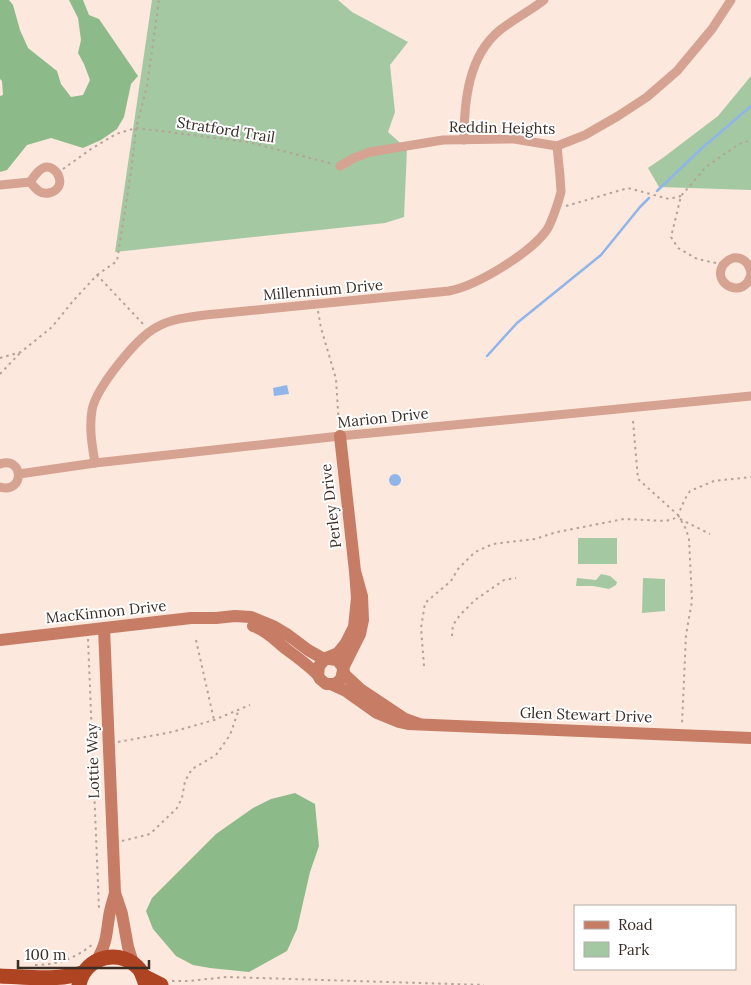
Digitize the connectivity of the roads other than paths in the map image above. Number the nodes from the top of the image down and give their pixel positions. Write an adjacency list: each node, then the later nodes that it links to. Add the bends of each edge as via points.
1 (544, 0): 3 (street, via 488,42 474,67 467,93)
2 (731, 0): 4 (street, Reddin Heights, via 712,30 678,71 618,116)
3 (464, 140): 4 (street, Reddin Heights, via 514,139); 5 (street, Reddin Heights, via 443,140 370,152)
4 (557, 146): 11 (street, Millennium Drive, via 561,191 546,231 531,247 484,279 459,290 205,315 157,327 114,370 97,396 92,410 90,437)
5 (340, 166)
6 (30, 182): 6 (street, via 42,168 47,167 57,173 60,182 58,188 45,194 36,191); 7 (street)
7 (0, 185)
8 (751, 274): 8 (street, via 748,283 734,288 725,283 721,274 724,264 732,258 741,259 749,265)
9 (751, 396): 10 (street, Marion Drive)
10 (340, 436): 11 (street, Marion Drive); 15 (street, Perley Drive)
11 (95, 463): 13 (street, Marion Drive)
12 (0, 464): 13 (street, via 14,465)
13 (19, 474): 14 (street, Marion Drive, via 12,486)
14 (0, 486)
15 (356, 571): 19 (street, Perley Drive, via 354,627 338,653); 20 (street, Perley Drive, via 362,596 362,620 360,634)
16 (216, 618): 17 (street, MacKinnon Drive); 19 (street, MacKinnon Drive, via 251,617 273,626); 21 (street, MacKinnon Drive, via 256,627)
17 (104, 628): 18 (street, MacKinnon Drive); 25 (street, Lottie Way)
18 (0, 640)
19 (326, 658): 20 (street, via 337,660); 21 (street, via 319,666)
20 (343, 670): 22 (street, via 341,679); 23 (street, Glen Stewart Drive, via 360,689 406,719)
21 (318, 675): 22 (street, via 323,682)
22 (330, 684): 23 (street, Glen Stewart Drive, via 377,713 399,722)
23 (420, 724): 24 (street, Glen Stewart Drive)
24 (751, 738)
25 (115, 893): 26 (street, Lottie Way, via 107,938); 27 (street, Lottie Way)
26 (97, 960): 27 (highway, via 112,956); 29 (highway)
27 (133, 963): 30 (highway)
28 (0, 976): 29 (highway, via 72,976)
29 (81, 979)
30 (145, 981): 31 (highway)
31 (166, 983)

